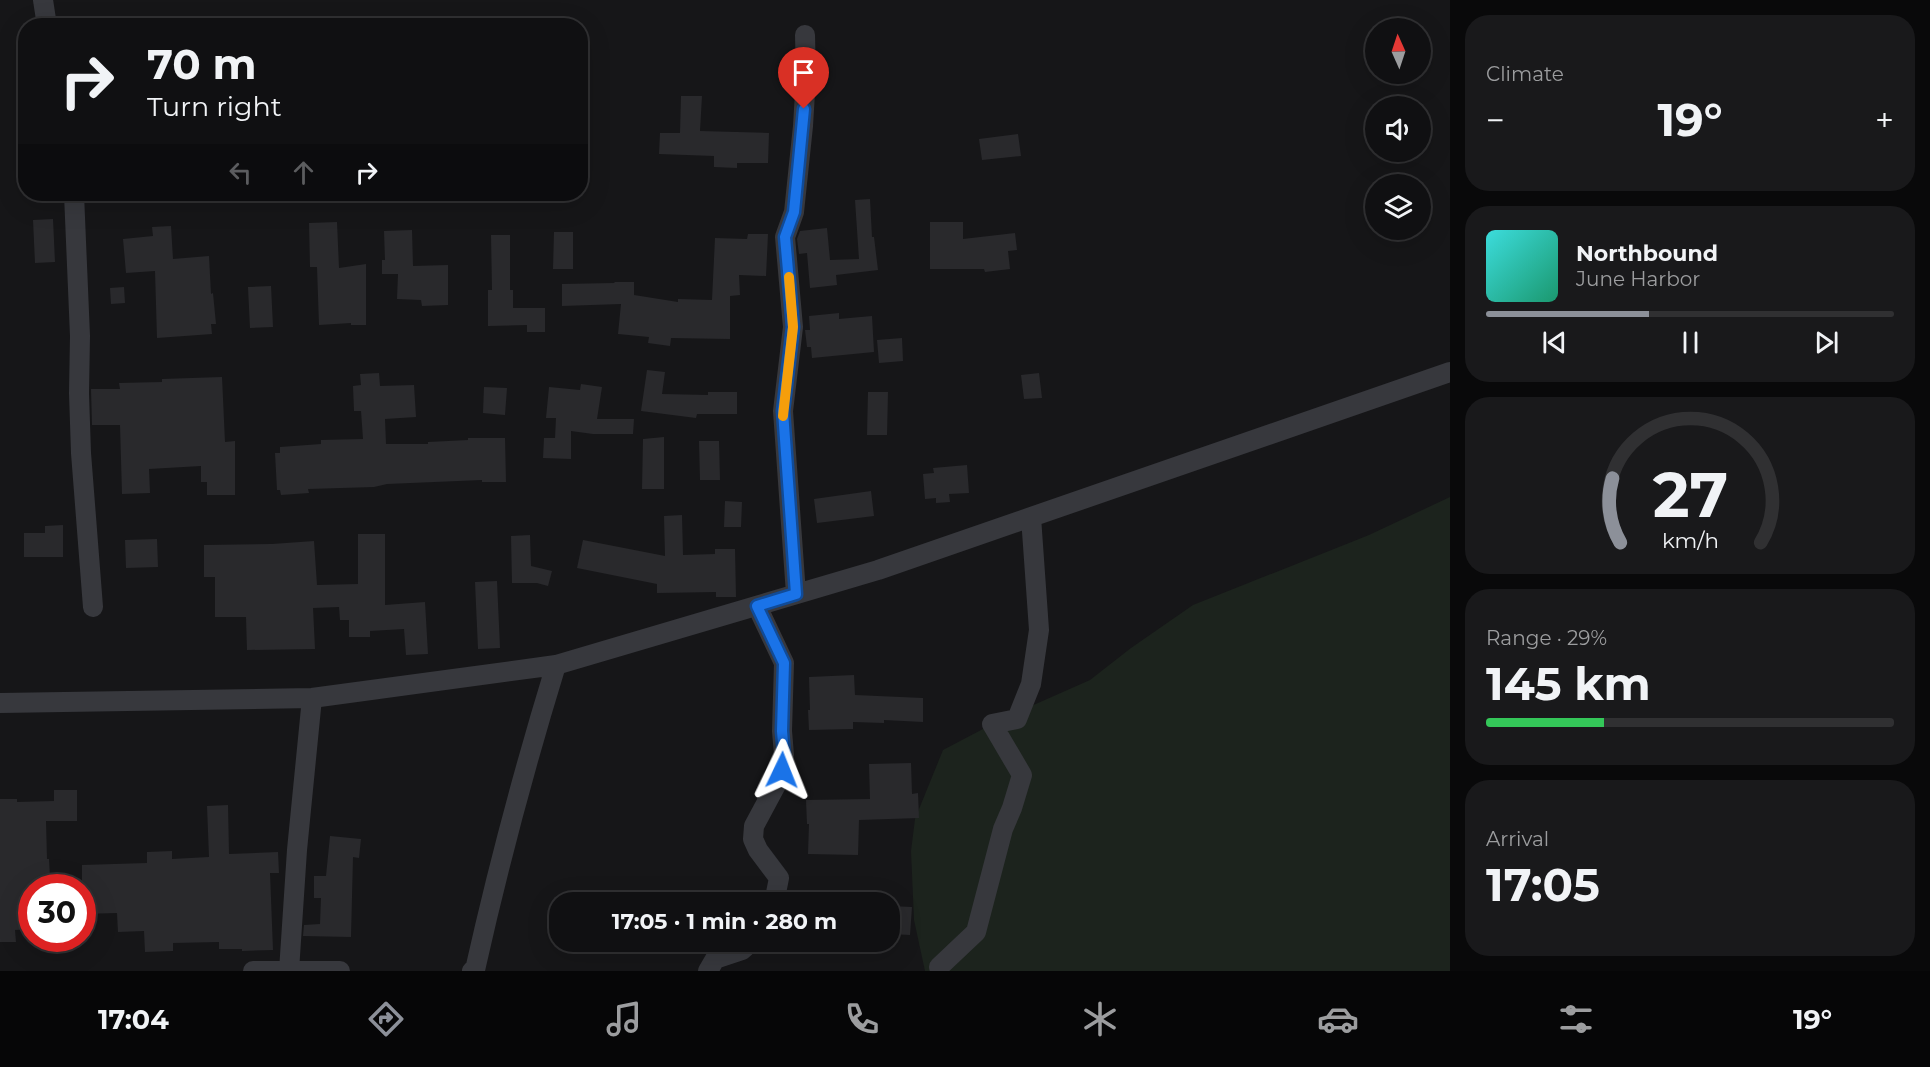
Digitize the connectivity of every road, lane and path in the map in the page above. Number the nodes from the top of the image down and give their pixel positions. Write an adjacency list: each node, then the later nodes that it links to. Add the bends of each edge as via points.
1 (42, 0): 2 (street)
2 (45, 18)
3 (805, 35): 7 (street, via 803,126 794,212 785,237 793,327 783,411)
4 (74, 201): 9 (street, via 81,453)
5 (1450, 372): 6 (street)
6 (1031, 517): 7 (street); 15 (street, via 1039,630 1031,684 1017,719 992,724 1022,774 976,932)
7 (796, 594): 8 (street)
8 (757, 606): 10 (street); 13 (street, via 784,663 782,770 754,826 753,839 779,878)
9 (93, 607)
10 (556, 665): 11 (street); 17 (street, via 501,858)
11 (312, 698): 12 (street); 16 (street)
12 (0, 703)
13 (776, 892)
14 (736, 952): 20 (street, via 715,959)
15 (939, 967)
16 (289, 970): 18 (street); 19 (street)
17 (475, 970)
18 (253, 971)
19 (340, 971)
20 (708, 971)

